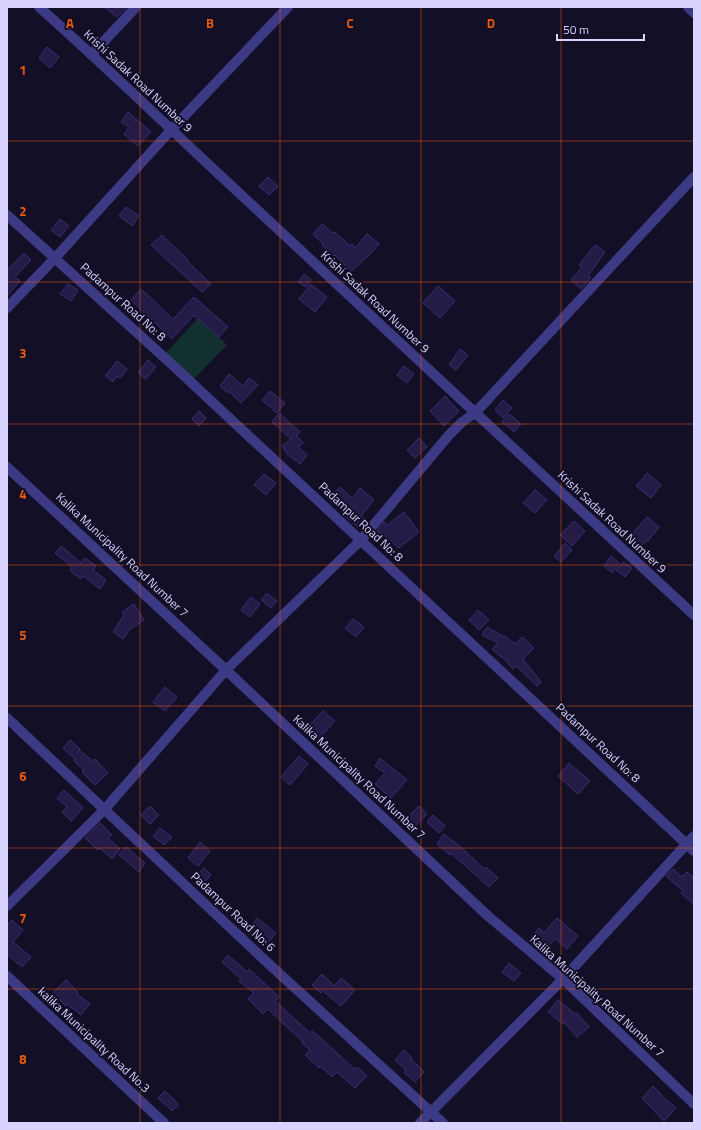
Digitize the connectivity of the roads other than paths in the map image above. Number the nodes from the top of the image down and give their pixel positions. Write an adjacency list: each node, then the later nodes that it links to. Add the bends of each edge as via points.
1 (39, 7): 6 (street, Krishi Sadak Road Number 9)
2 (136, 7): 6 (street)
3 (288, 7): 7 (street)
4 (688, 7): 5 (street)
5 (694, 12)
6 (92, 54): 7 (street, Krishi Sadak Road Number 9)
7 (171, 130): 10 (street); 12 (street, Krishi Sadak Road Number 9)
8 (694, 177): 12 (street)
9 (7, 215): 10 (street, Padampur Road No: 8)
10 (55, 258): 11 (street); 14 (street, Padampur Road No: 8)
11 (7, 308)
12 (475, 413): 14 (street, via 449,436); 15 (street, Krishi Sadak Road Number 9)
13 (7, 467): 16 (street, Kalika Municipality Road Number 7)
14 (361, 540): 16 (street); 20 (street, Padampur Road No: 8)
15 (694, 615)
16 (226, 670): 18 (street); 24 (street, Kalika Municipality Road Number 7, via 488,916)
17 (7, 718): 18 (street, Padampur Road No: 6)
18 (104, 810): 22 (street); 26 (street, Padampur Road No: 6)
19 (694, 836): 20 (street)
20 (686, 844): 21 (street, Padampur Road No: 8); 24 (street)
21 (694, 851)
22 (7, 906)
23 (7, 976): 27 (street, kalika Municipality Road No.3)
24 (563, 979): 25 (street, Kalika Municipality Road Number 7); 26 (street)
25 (694, 1104)
26 (431, 1112): 28 (street); 29 (street, Padampur Road No: 6)
27 (164, 1123)
28 (420, 1123)
29 (443, 1123)

